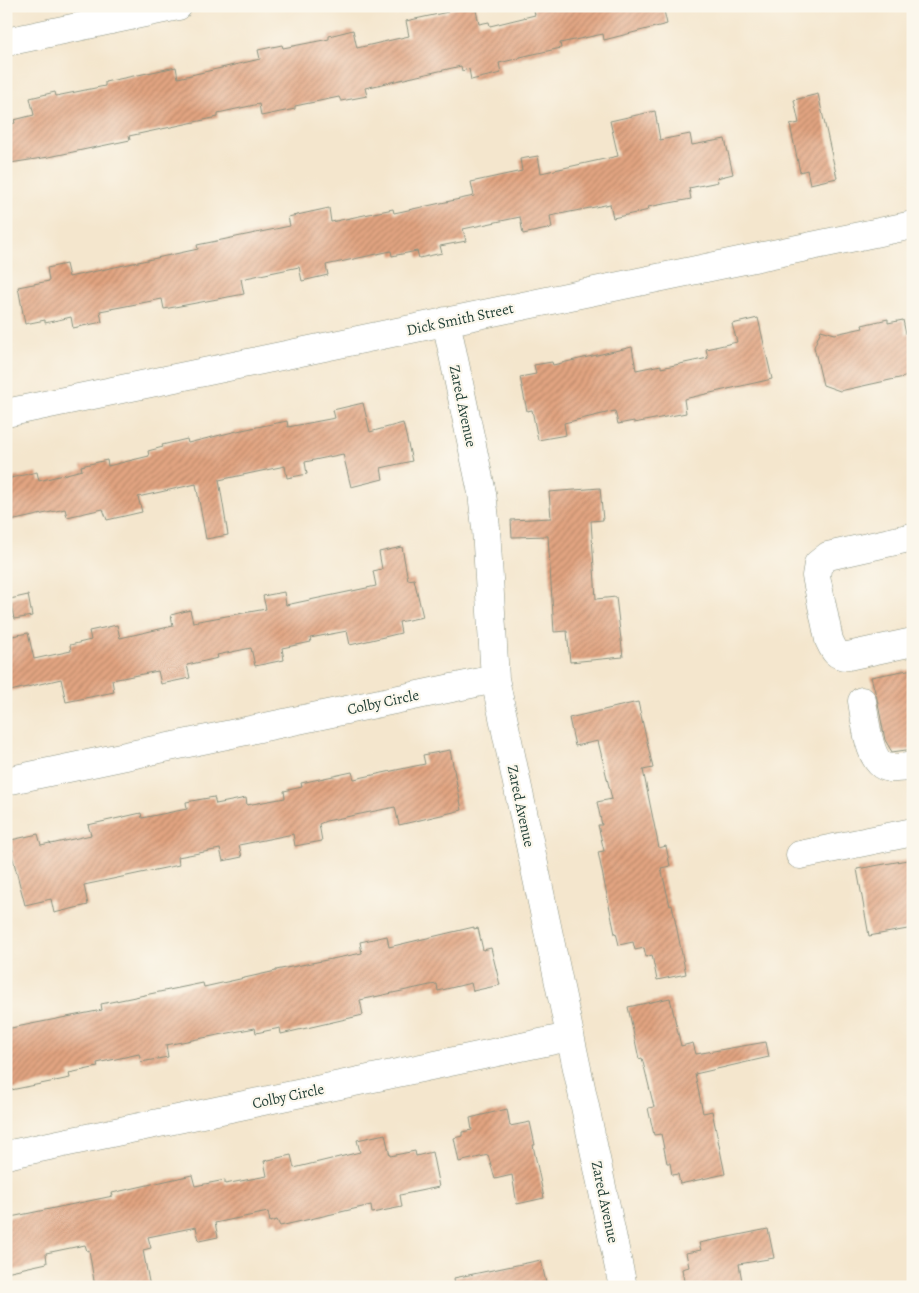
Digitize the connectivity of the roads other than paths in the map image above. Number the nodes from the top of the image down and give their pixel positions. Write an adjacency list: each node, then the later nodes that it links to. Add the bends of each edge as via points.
1 (178, 6): 2 (street)
2 (6, 42)
3 (913, 225): 4 (street, Dick Smith Street)
4 (446, 322): 5 (street, Dick Smith Street); 8 (street, Zared Avenue, via 482,493)
5 (6, 412)
6 (913, 537): 7 (street, via 828,556 818,564 816,576 829,640 840,656)
7 (913, 642)
8 (495, 679): 11 (street, Colby Circle); 14 (street, Zared Avenue)
9 (862, 701): 10 (street, via 872,753 887,767)
10 (913, 766)
11 (6, 781)
12 (913, 832): 13 (street)
13 (800, 855)
14 (569, 1037): 15 (street, Colby Circle); 16 (street, Zared Avenue)
15 (6, 1155)
16 (623, 1287)

